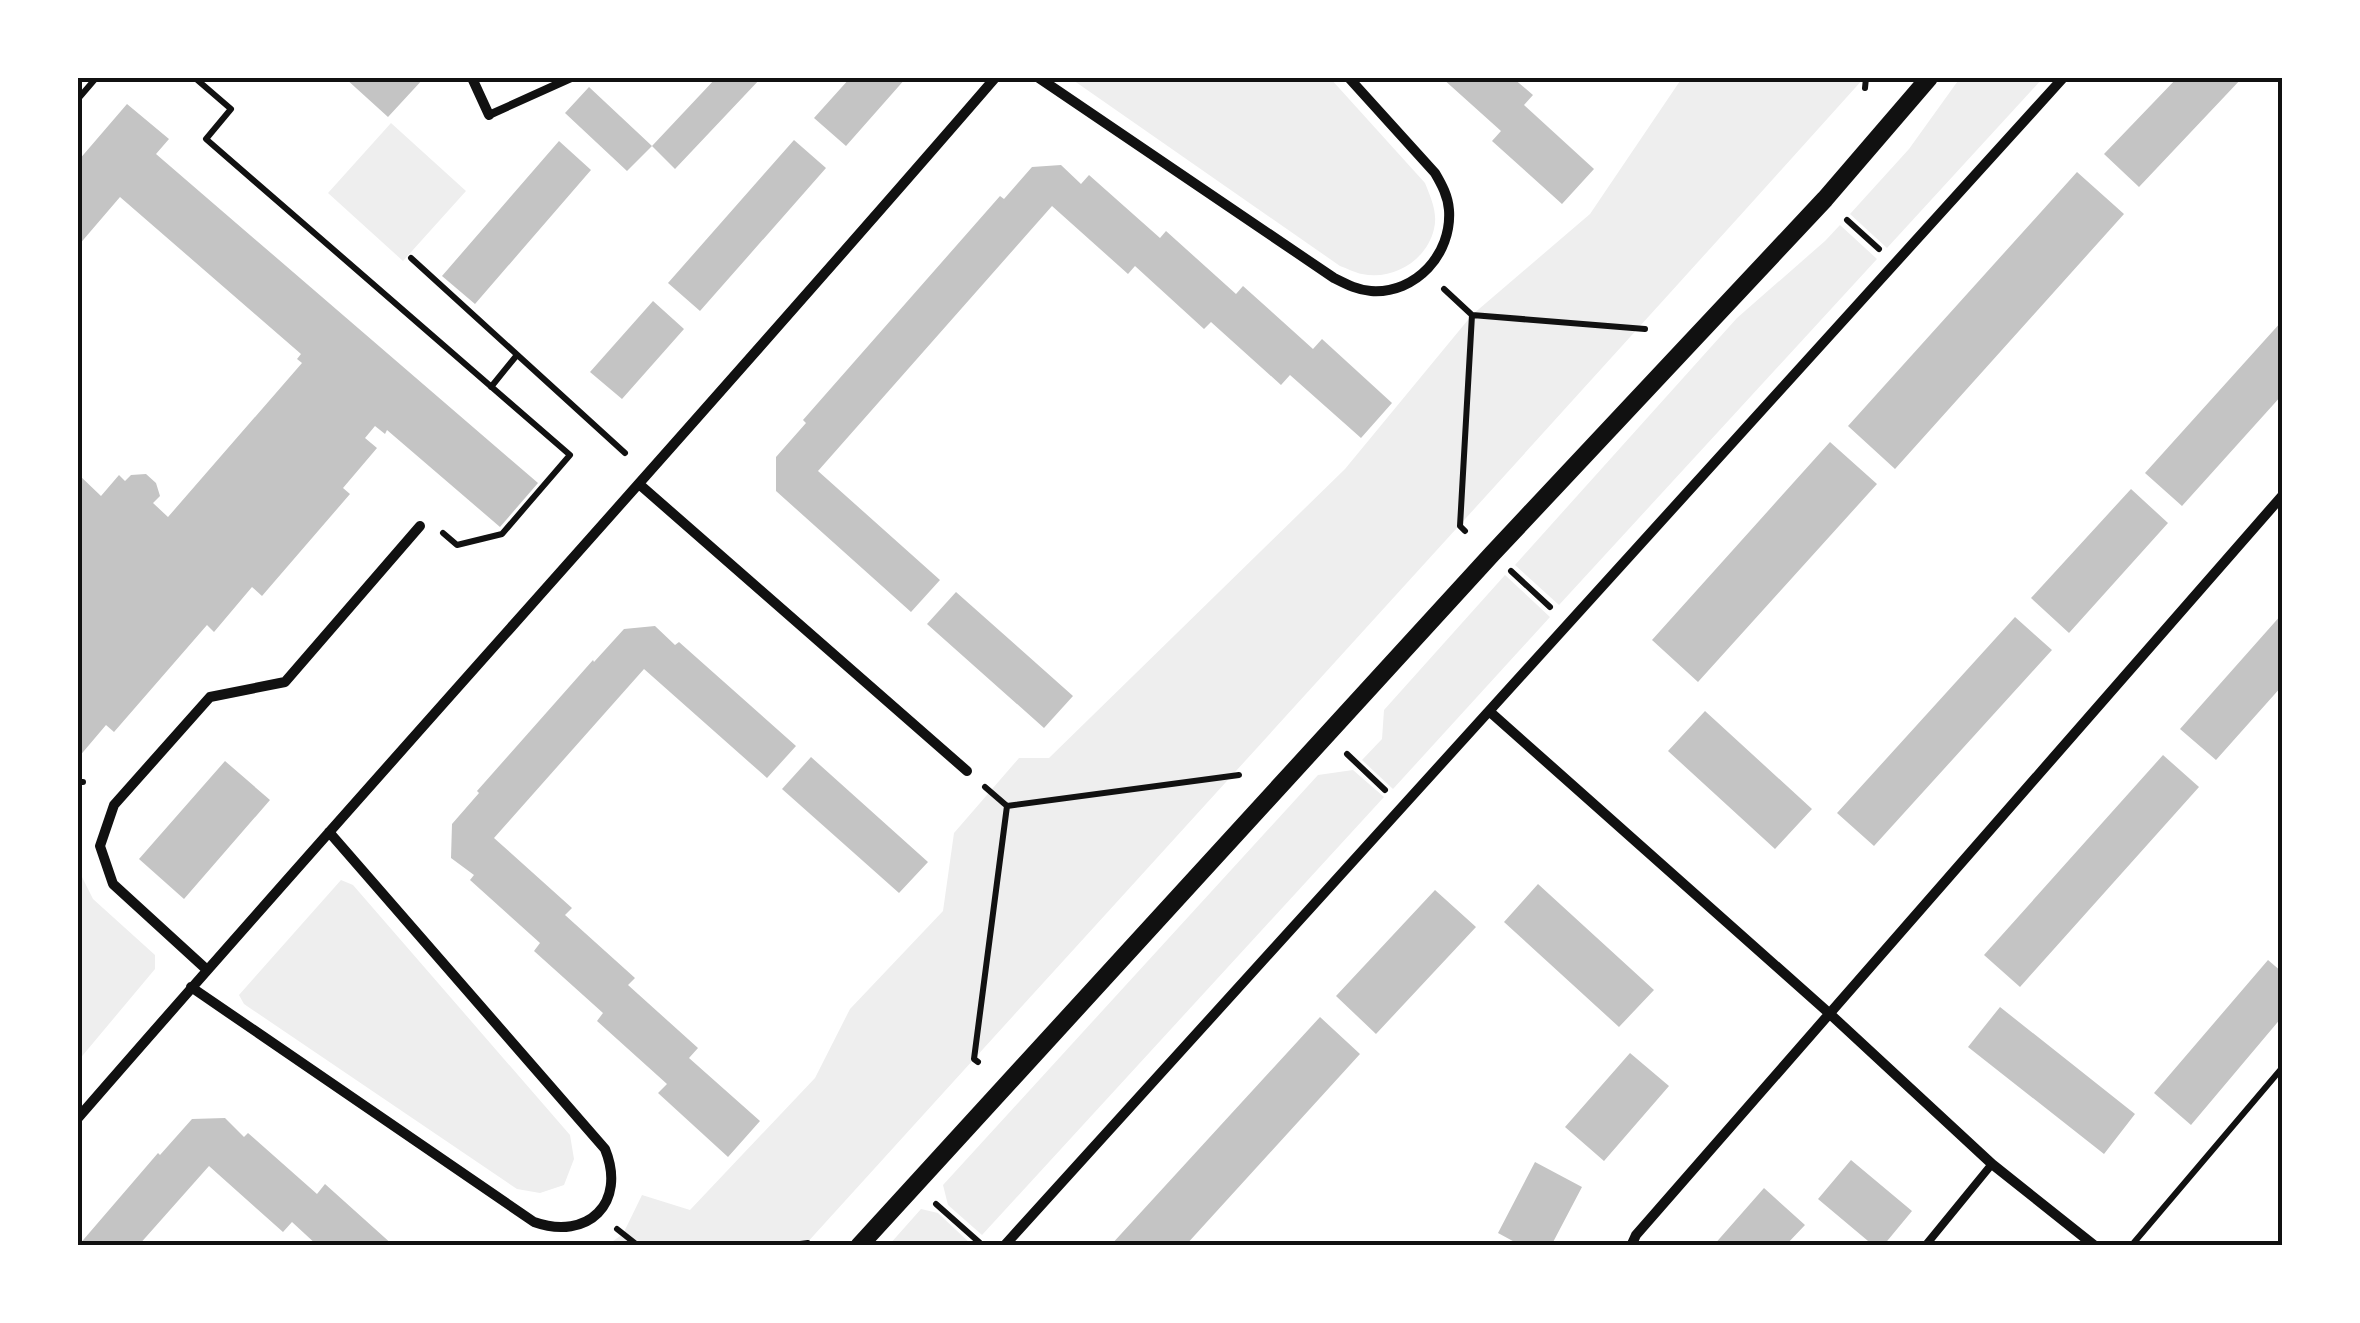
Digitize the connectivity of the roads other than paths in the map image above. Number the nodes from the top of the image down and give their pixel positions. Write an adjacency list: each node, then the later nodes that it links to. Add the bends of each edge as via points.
1 (472, 78): 8 (street)
2 (570, 78): 8 (lane)
3 (995, 78): 9 (street)
4 (1039, 78): 5 (street, via 1334,278 1371,291 1391,290 1410,283 1437,258 1446,242 1449,206 1435,174)
5 (1349, 78)
6 (1929, 78): 20 (street, via 1825,200)
7 (2063, 78): 12 (street)
8 (489, 115)
9 (639, 484): 13 (street); 14 (street)
10 (2282, 496): 17 (street)
11 (420, 526): 15 (street, via 285,682 210,696 114,805 100,846 113,884)
12 (1489, 711): 17 (street); 21 (street)
13 (968, 771)
14 (329, 832): 15 (street); 16 (street, via 605,1149 612,1182 596,1214 566,1228 534,1222)
15 (206, 969): 16 (street)
16 (191, 987): 18 (street)
17 (1830, 1014): 19 (street); 22 (street)
18 (78, 1118)
19 (1992, 1164): 23 (lane); 24 (street)
20 (859, 1246)
21 (1004, 1246)
22 (1631, 1246)
23 (1925, 1246)
24 (2095, 1246)

